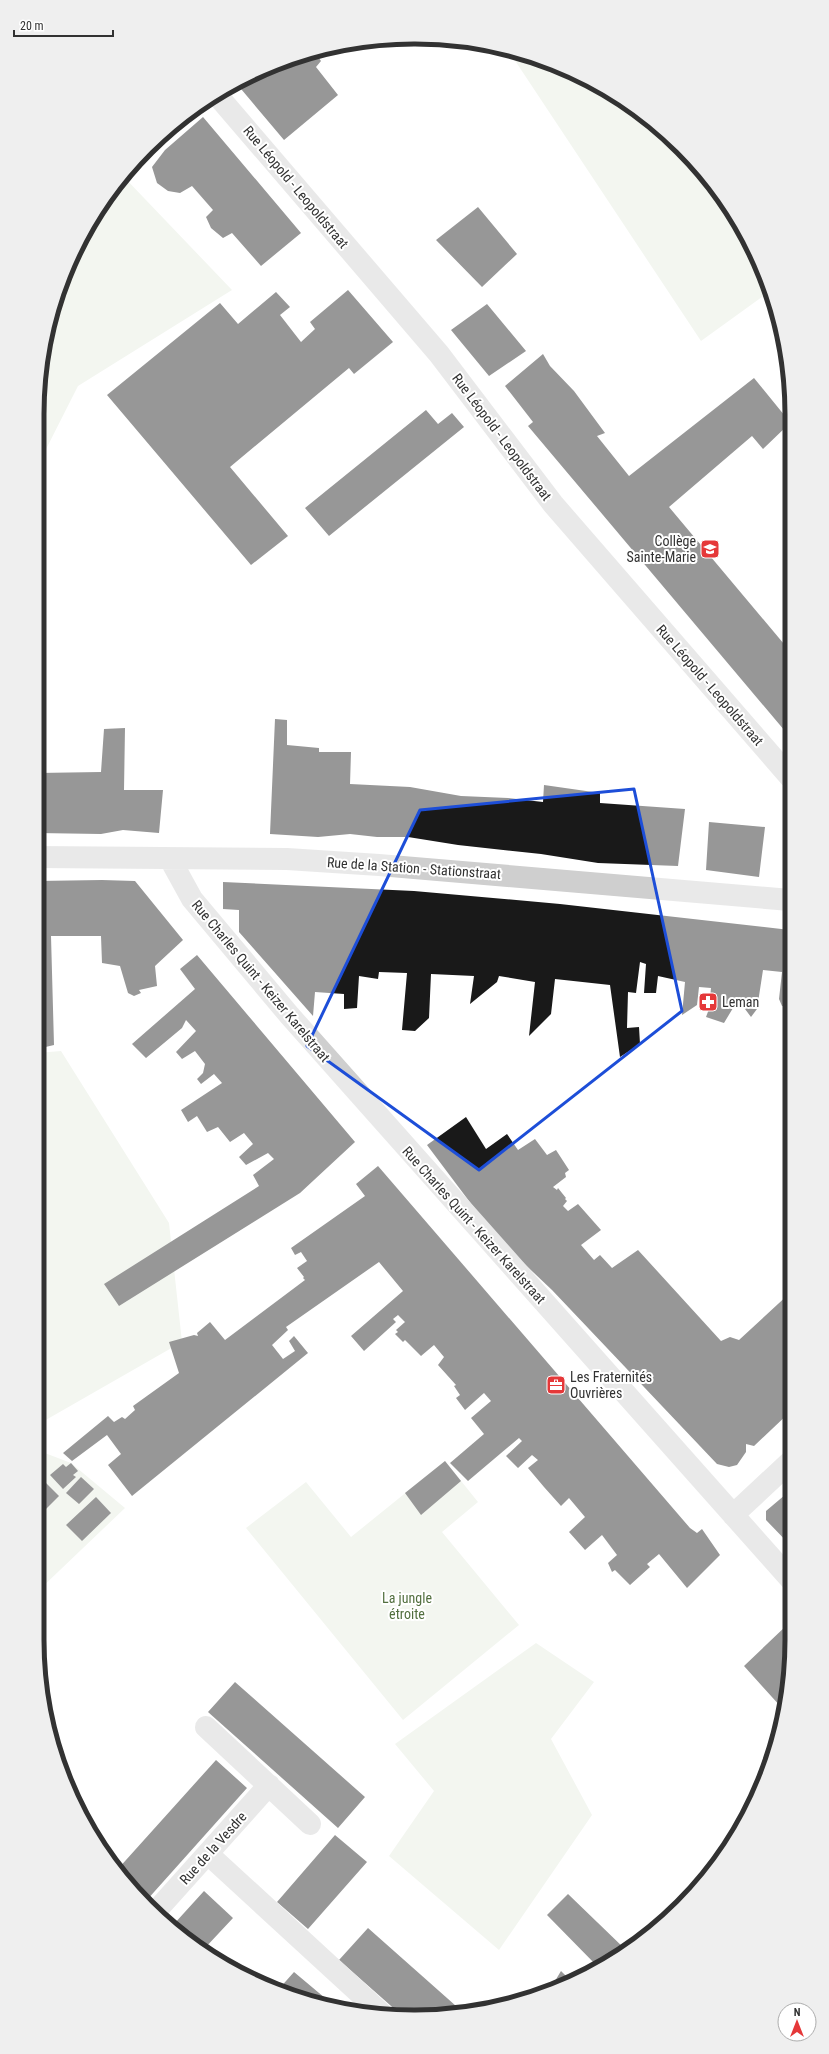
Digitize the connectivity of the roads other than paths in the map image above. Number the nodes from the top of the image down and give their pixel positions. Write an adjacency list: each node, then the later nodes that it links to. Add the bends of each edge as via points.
1 (221, 99): 2 (street, Rue Léopold - Leopoldstraat, via 439,354 553,504)
2 (785, 771)
3 (44, 857): 4 (street, Rue de la Station - Stationstraat)
4 (170, 859): 5 (street, Rue de la Station - Stationstraat, via 287,859 379,865); 7 (street, Rue Charles Quint - Keizer Karelstraat, via 192,899 290,1016)
5 (785, 900)
6 (785, 1467): 7 (street)
7 (733, 1515): 8 (street, Rue Charles Quint - Keizer Karelstraat)
8 (785, 1573)
9 (206, 1727): 10 (street)
10 (269, 1785): 11 (street); 12 (street, Rue de la Vesdre)
11 (310, 1824)
12 (208, 1854): 13 (street, Rue de la Vesdre); 14 (street)
13 (159, 1907)
14 (375, 2008)

